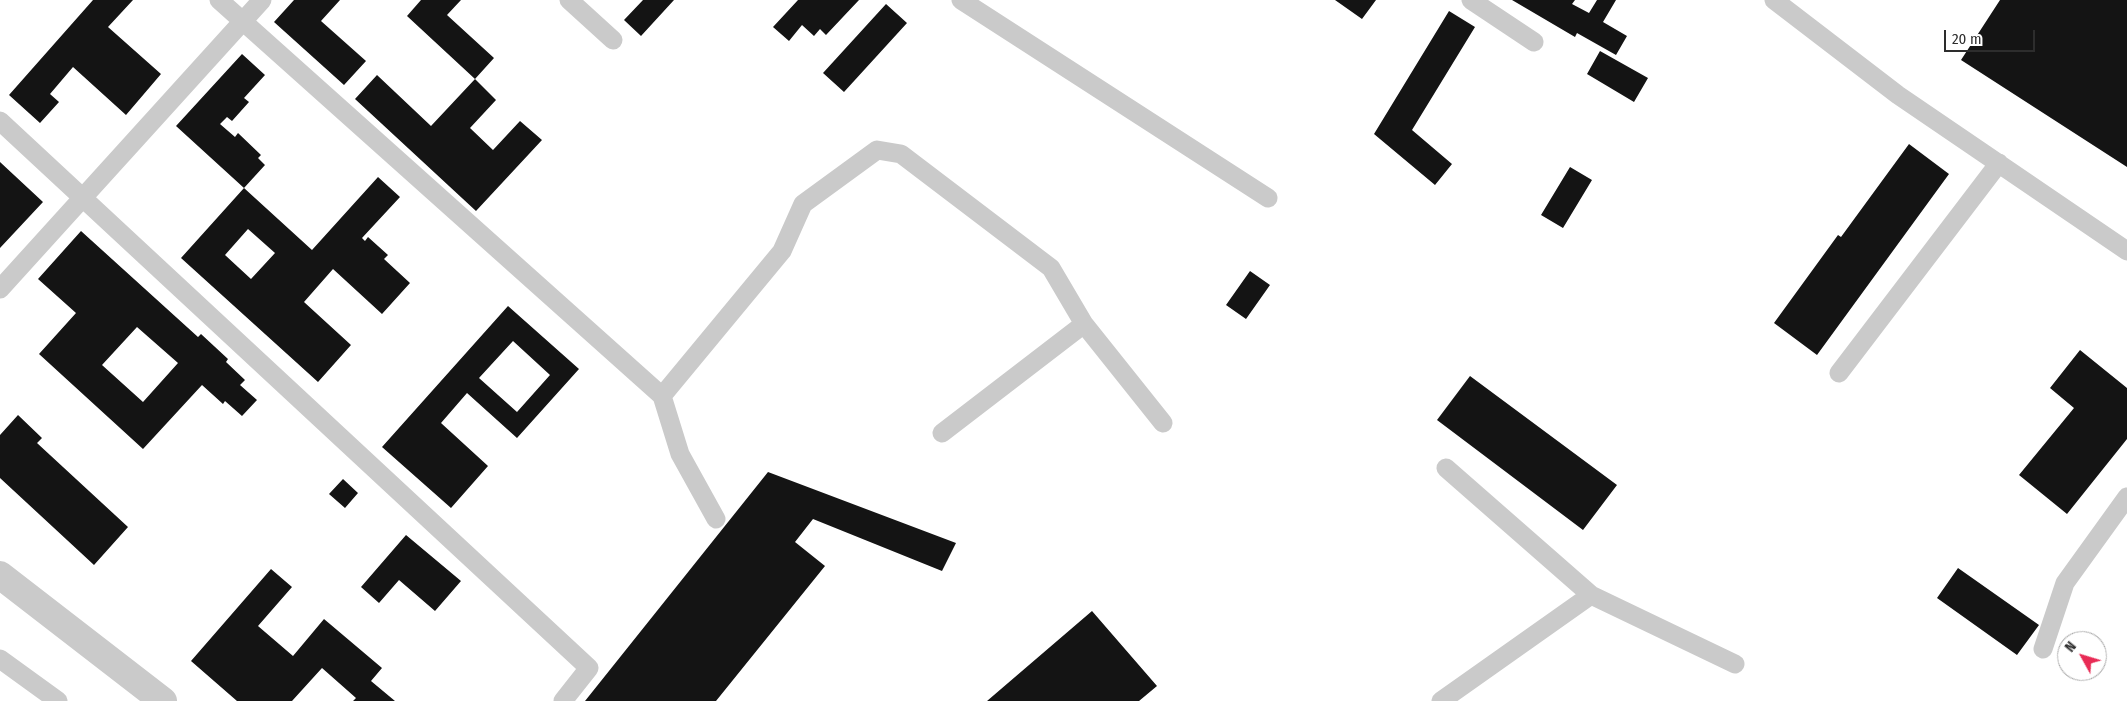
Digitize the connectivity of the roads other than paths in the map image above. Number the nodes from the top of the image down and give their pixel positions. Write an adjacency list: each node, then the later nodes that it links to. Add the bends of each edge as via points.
1 (220, 0): 7 (lane)
2 (262, 0): 7 (lane)
3 (569, 0): 8 (lane)
4 (961, 0): 13 (lane)
5 (1471, 0): 9 (lane)
6 (1774, 0): 11 (lane, via 1898,95)
7 (243, 21): 12 (lane); 18 (lane)
8 (613, 40)
9 (1534, 42)
10 (0, 122): 12 (lane)
11 (1999, 163): 14 (lane); 17 (lane)
12 (83, 198): 15 (lane); 31 (lane, via 589,668)
13 (1268, 198)
14 (2127, 251)
15 (0, 289)
16 (1084, 324): 18 (lane, via 1050,268 901,154 877,150 803,204 782,251); 19 (lane); 20 (lane)
17 (1839, 373)
18 (662, 396): 23 (lane, via 680,454)
19 (1163, 423)
20 (942, 433)
21 (1446, 468): 25 (lane)
22 (2127, 497): 26 (lane, via 2065,583)
23 (716, 519)
24 (0, 575): 30 (street)
25 (1591, 595): 28 (lane); 32 (lane)
26 (2043, 650)
27 (0, 659): 29 (lane)
28 (1735, 664)
29 (58, 701)
30 (163, 701)
31 (563, 701)
32 (1440, 701)

